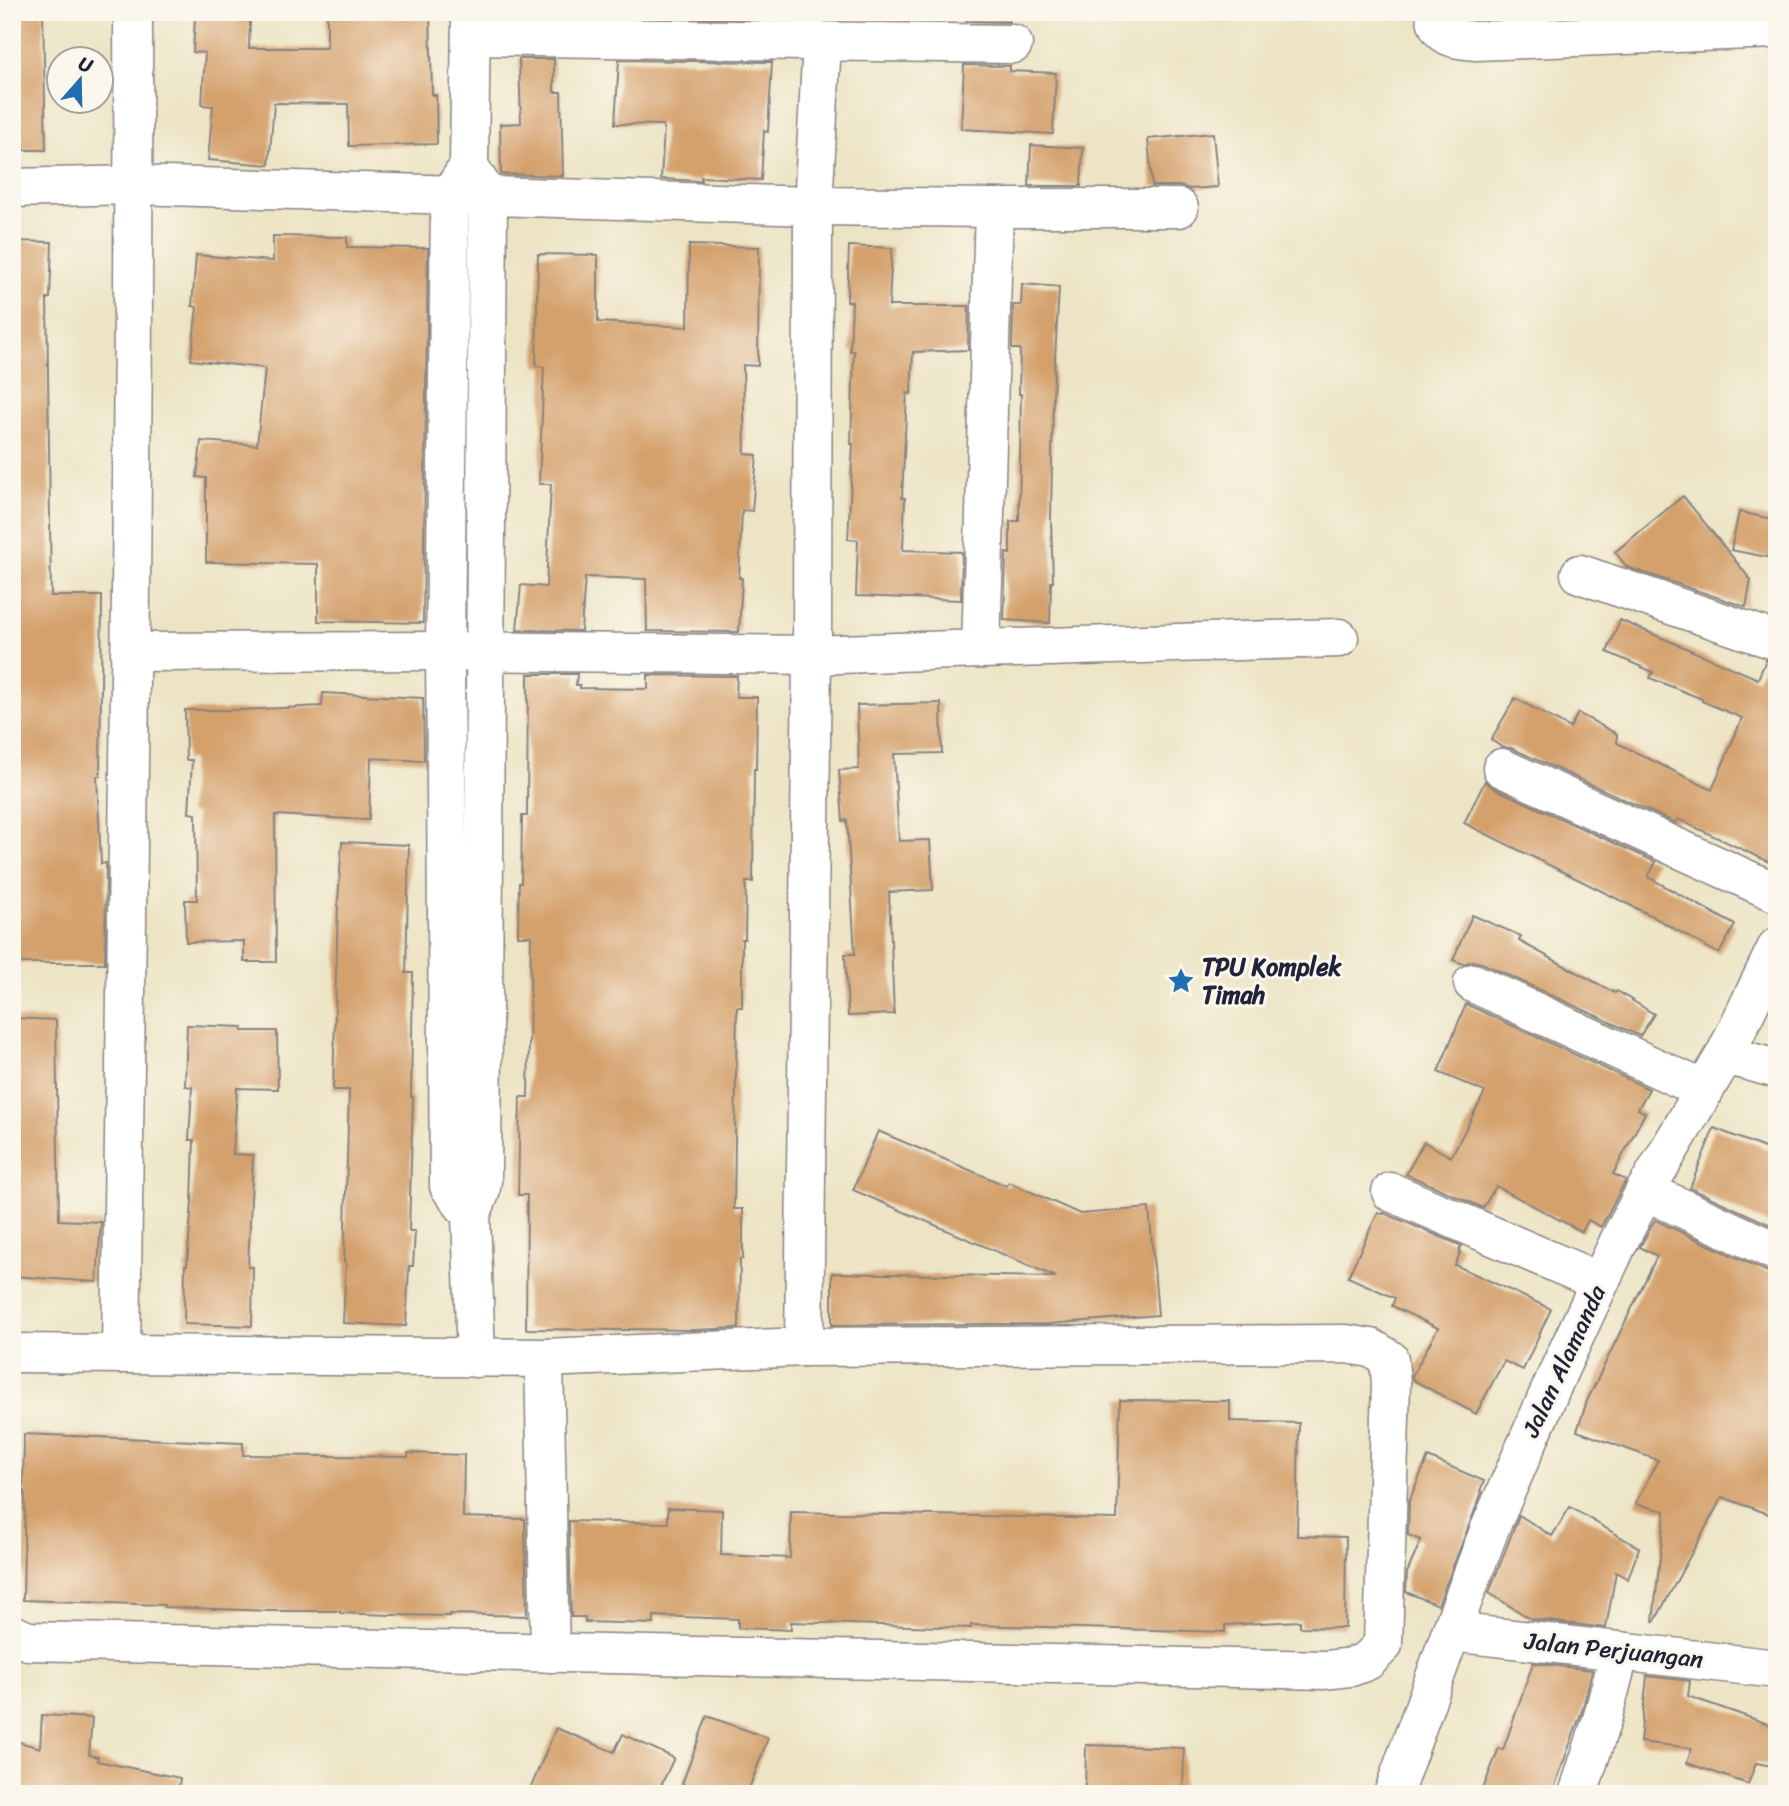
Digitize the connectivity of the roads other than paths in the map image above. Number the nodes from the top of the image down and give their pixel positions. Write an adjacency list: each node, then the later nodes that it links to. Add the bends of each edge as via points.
1 (133, 12): 7 (street)
2 (1434, 12): 4 (street, via 1440,30 1454,38 1476,41)
3 (471, 24): 5 (street); 8 (street)
4 (1775, 29)
5 (822, 42): 6 (street); 10 (street)
6 (1013, 44)
7 (134, 185): 8 (street); 9 (street); 19 (street)
8 (469, 186): 10 (street); 17 (street); 18 (street)
9 (12, 188)
10 (813, 206): 11 (street); 20 (street)
11 (994, 208): 12 (street); 16 (street)
12 (1179, 208)
13 (1580, 574): 15 (street)
14 (1339, 638): 16 (street)
15 (1777, 641)
16 (981, 649): 20 (street)
17 (445, 651): 18 (street); 19 (street); 30 (street, via 449,1186)
18 (485, 651): 20 (street); 30 (street, via 482,1182)
19 (130, 652): 35 (street)
20 (812, 655): 33 (street)
21 (1502, 768): 22 (street)
22 (1777, 893)
23 (1777, 947): 25 (street, Jalan Alamanda)
24 (1473, 983): 27 (street)
25 (1725, 1055): 26 (street); 27 (street, Jalan Alamanda)
26 (1777, 1069)
27 (1704, 1090): 28 (street, Jalan Alamanda)
28 (1645, 1191): 31 (street); 32 (street, Jalan Alamanda)
29 (1391, 1192): 32 (street)
30 (471, 1215): 36 (street)
31 (1777, 1251)
32 (1601, 1282): 38 (street, Jalan Alamanda, via 1522,1451)
33 (804, 1347): 37 (street); 41 (street, via 1346,1344 1380,1352 1389,1359 1391,1384 1383,1645 1367,1661 1325,1670)
34 (12, 1353): 35 (street)
35 (121, 1354): 36 (street)
36 (476, 1358): 37 (street)
37 (544, 1358): 41 (street)
38 (1451, 1632): 40 (street, Jalan Perjuangan); 43 (street, Jalan Alamanda)
39 (12, 1634): 41 (street, via 28,1641)
40 (1620, 1651): 42 (street, Jalan Perjuangan); 44 (street)
41 (550, 1653)
42 (1777, 1669)
43 (1393, 1794)
44 (1578, 1794)

